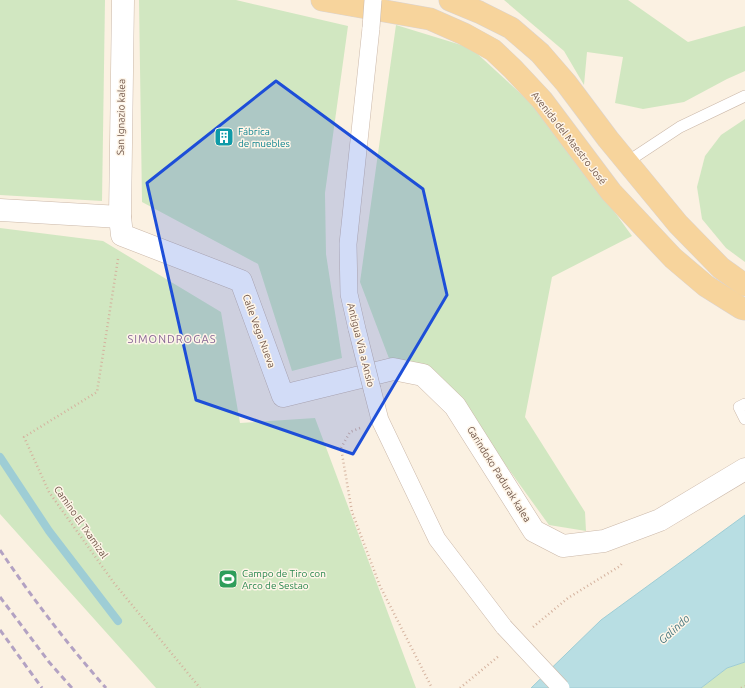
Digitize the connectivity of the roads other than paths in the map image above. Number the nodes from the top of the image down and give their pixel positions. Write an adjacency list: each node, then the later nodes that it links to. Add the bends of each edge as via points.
1 (123, 0): 8 (street, San Ignazio kalea)
2 (322, 0): 10 (main road, Avenida del Maestro José, via 430,19 494,50 542,100 611,192 673,258 706,286)
3 (373, 0): 15 (street, Antigua Vía a Ansio, bridge, via 348,244 349,294 380,420 437,539 504,627)
4 (450, 0): 6 (main road, via 511,28 540,53)
5 (745, 96): 6 (lane, via 680,127)
6 (627, 162): 9 (main road, via 678,224 721,268)
7 (0, 210): 8 (street, Calle Vega Nueva)
8 (121, 226): 11 (street, Calle Vega Nueva, via 241,280 283,396)
9 (745, 285)
10 (745, 309)
11 (393, 369): 14 (street, Garindoko Padurak kalea, via 423,375 455,406 534,531 563,546 604,541 660,520)
12 (745, 404): 13 (lane, via 739,407)
13 (745, 419)
14 (745, 469)
15 (561, 688)

